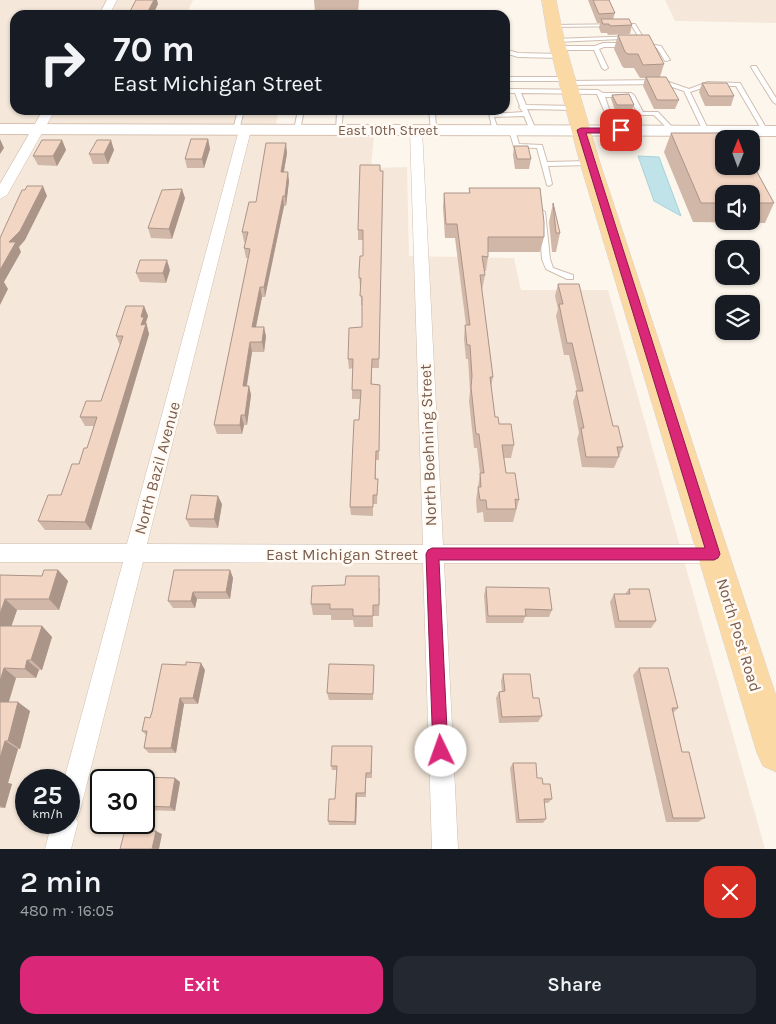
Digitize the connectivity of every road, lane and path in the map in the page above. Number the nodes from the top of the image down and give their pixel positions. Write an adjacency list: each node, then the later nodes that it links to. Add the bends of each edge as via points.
1 (549, 0): 2 (main road, North Post Road)
2 (557, 42): 2 (lane, via 640,37 633,26); 3 (lane); 4 (lane, via 518,55); 9 (main road, North Post Road)
3 (596, 48): 5 (lane, via 603,44 656,45); 7 (lane)
4 (510, 53)
5 (667, 60)
6 (754, 67): 10 (lane)
7 (605, 68)
8 (510, 79): 9 (lane)
9 (568, 84): 12 (lane, via 663,82); 14 (lane); 15 (lane); 17 (main road, North Post Road)
10 (767, 88): 11 (lane); 16 (lane)
11 (776, 88)
12 (688, 90): 39 (lane); 40 (lane, via 708,84 738,84)
13 (510, 91): 14 (lane)
14 (517, 91): 19 (lane)
15 (602, 95): 21 (lane, via 631,95); 21 (lane, via 608,114)
16 (776, 102)
17 (575, 108): 19 (lane); 37 (main road, North Post Road)
18 (510, 111): 19 (lane)
19 (524, 111): 20 (lane); 36 (lane)
20 (510, 113)
21 (641, 113): 38 (lane, via 656,113)
22 (46, 115): 29 (street)
23 (241, 115): 30 (lane)
24 (300, 115): 31 (lane)
25 (340, 115): 32 (lane)
26 (432, 115): 34 (lane)
27 (492, 115): 34 (main road, East 10th Street); 35 (main road, East 10th Street)
28 (0, 129): 29 (main road, East 10th Street)
29 (38, 130): 30 (main road, East 10th Street); 44 (street)
30 (240, 130): 31 (main road, East 10th Street); 48 (street, North Bazil Avenue)
31 (296, 130): 32 (main road, East 10th Street)
32 (339, 130): 33 (main road, East 10th Street)
33 (416, 130): 34 (main road, East 10th Street); 49 (street, North Boehning Street)
34 (434, 130)
35 (512, 130): 36 (main road, East 10th Street); 42 (lane, via 516,146 540,146)
36 (533, 130): 37 (main road, East 10th Street)
37 (581, 130): 38 (main road, East 10th Street); 41 (main road, North Post Road)
38 (672, 130): 39 (main road, East 10th Street)
39 (706, 131): 40 (main road, East 10th Street)
40 (770, 131)
41 (590, 163): 42 (lane); 50 (main road, North Post Road)
42 (544, 164): 43 (lane)
43 (549, 184)
44 (0, 195)
45 (542, 207): 46 (lane, via 546,259 550,269)
46 (570, 277)
47 (0, 552): 48 (street, East Michigan Street)
48 (135, 553): 49 (street, East Michigan Street); 52 (street, North Bazil Avenue)
49 (432, 554): 50 (street, East Michigan Street); 55 (street, North Boehning Street)
50 (714, 554): 51 (main road, North Post Road)
51 (776, 753)
52 (79, 769)
53 (62, 834): 54 (street)
54 (58, 849)
55 (445, 849)

